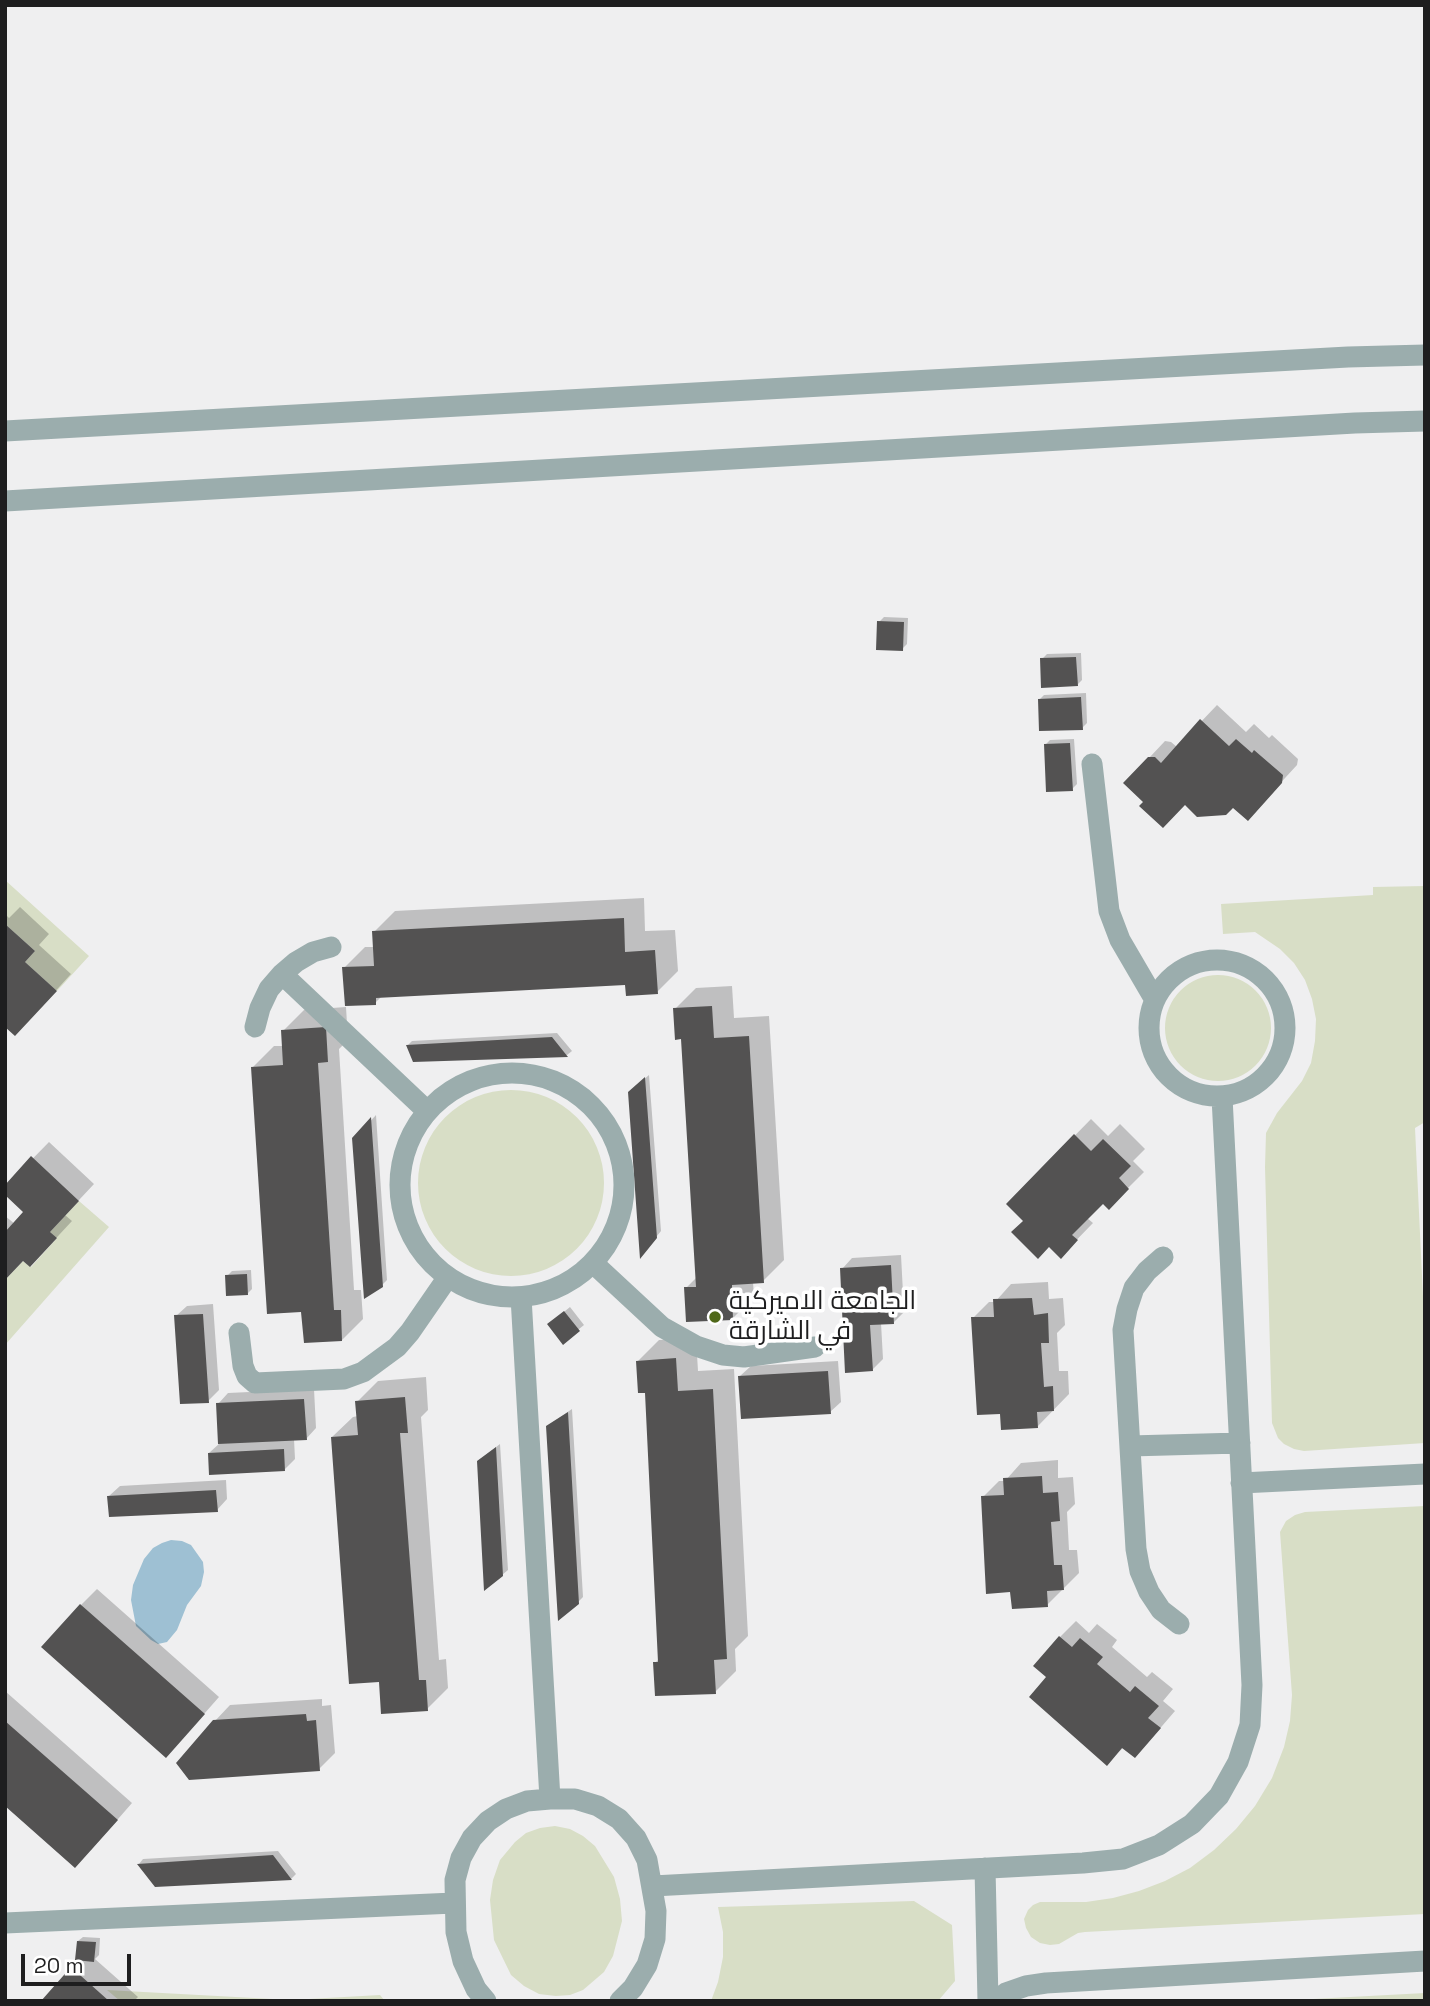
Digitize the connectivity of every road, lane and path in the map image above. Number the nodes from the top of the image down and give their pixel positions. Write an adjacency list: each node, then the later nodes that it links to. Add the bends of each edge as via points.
1 (1425, 355): 3 (street)
2 (1425, 421): 4 (street)
3 (5, 432)
4 (5, 501)
5 (1092, 764): 8 (street, via 1109,911 1119,940)
6 (331, 947): 7 (street, via 296,961)
7 (282, 974): 9 (street, via 260,1007); 11 (street)
8 (1155, 1000): 10 (street, via 1149,1019 1150,1039 1167,1075 1202,1095); 10 (street, via 1179,971 1214,960 1237,963 1259,974 1275,991 1284,1013 1279,1059 1264,1078 1245,1091)
9 (255, 1027)
10 (1222, 1097): 18 (street)
11 (427, 1111): 13 (street, via 463,1085 516,1073 548,1079 578,1094 601,1116 617,1144 624,1175 622,1207 612,1237); 14 (street, via 410,1137 402,1167 401,1198 409,1228 425,1255)
12 (1163, 1256): 19 (street, via 1134,1288 1123,1330)
13 (593, 1263): 15 (street, via 561,1287); 17 (street, via 662,1327 696,1346 744,1357)
14 (448, 1276): 15 (street, via 482,1293); 16 (street, via 397,1348 344,1379 255,1382 243,1366)
15 (521, 1297): 23 (street)
16 (239, 1333)
17 (814, 1346)
18 (1240, 1443): 19 (street); 21 (street)
19 (1130, 1446): 22 (street, via 1140,1572 1161,1610)
20 (1425, 1474): 21 (street)
21 (1241, 1483): 24 (street, via 1250,1725 1238,1762 1219,1796 1192,1824 1159,1845 1123,1859)
22 (1179, 1624)
23 (550, 1799): 25 (street, via 575,1799 620,1819 647,1860); 26 (street, via 506,1809 472,1838 461,1858)
24 (985, 1868): 25 (street); 31 (street)
25 (653, 1886): 30 (street, via 655,1939 647,1965)
26 (454, 1903): 27 (street); 29 (street, via 463,1961)
27 (5, 1923)
28 (1425, 1961): 32 (street, via 1046,1983 1006,1993)
29 (477, 1997)
30 (620, 2001)
31 (988, 2001)
32 (995, 2001)

